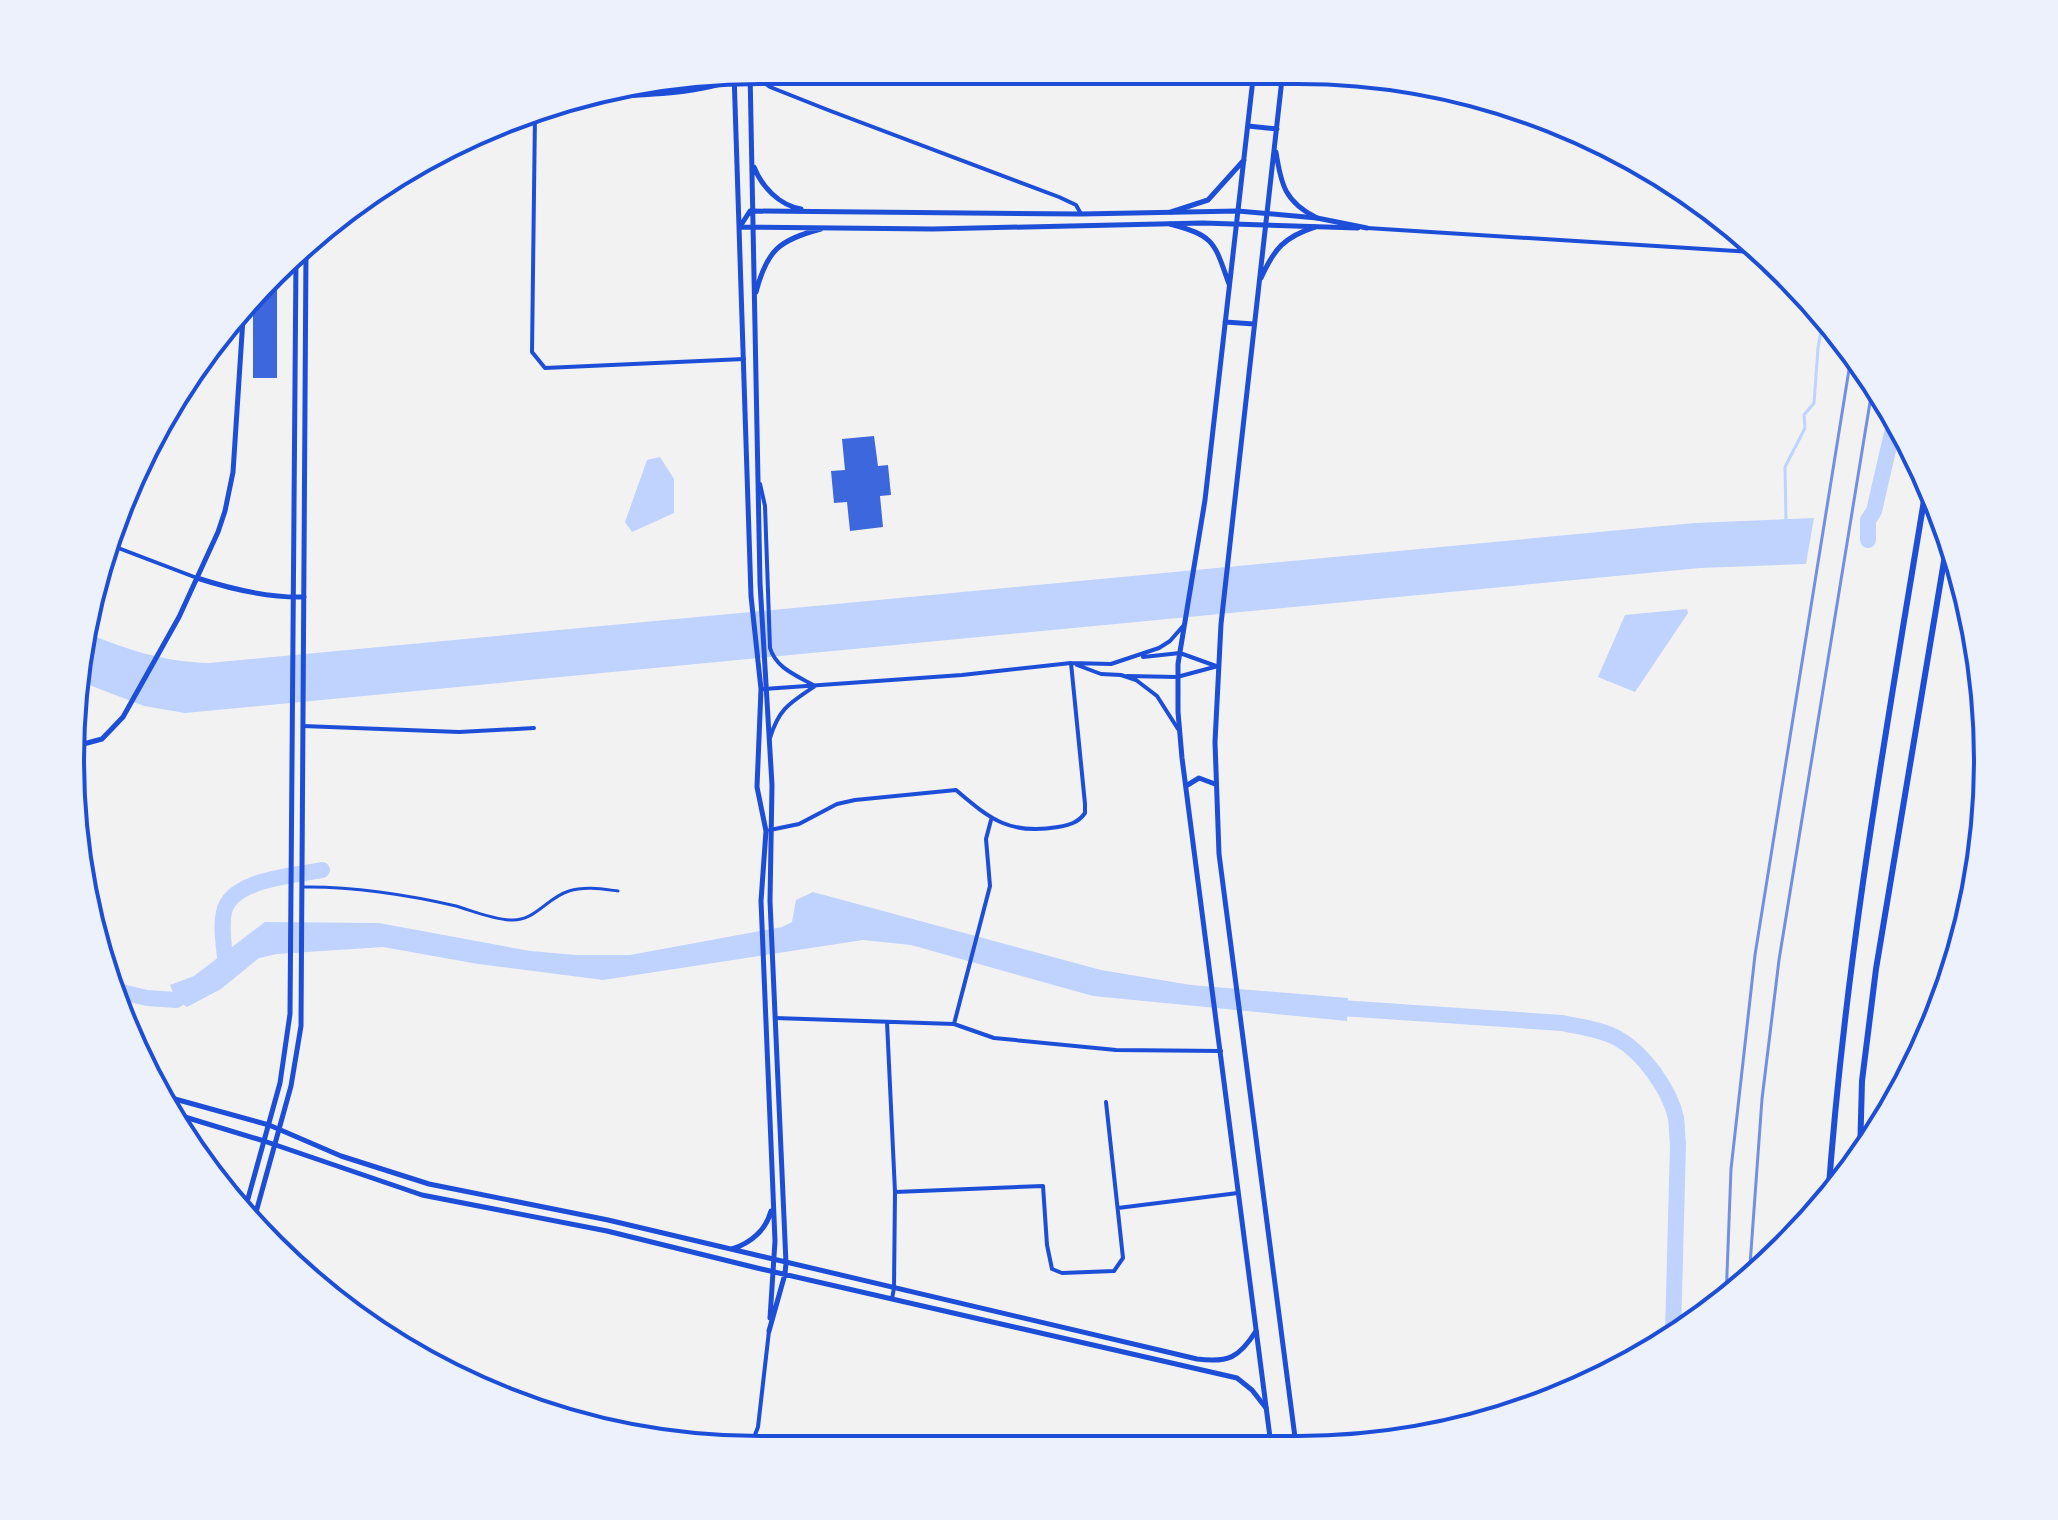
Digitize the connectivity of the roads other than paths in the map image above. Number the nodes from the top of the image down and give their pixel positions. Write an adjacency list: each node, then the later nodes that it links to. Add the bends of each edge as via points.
1 (750, 84): 13 (street)
2 (766, 84): 20 (street, via 1068,201)
3 (1253, 84): 9 (street)
4 (1282, 84): 10 (street)
5 (734, 85): 25 (street)
6 (689, 88): 7 (street)
7 (651, 93)
8 (535, 123): 39 (street, via 532,352 545,368)
9 (1248, 126): 10 (street); 12 (street)
10 (1277, 129): 11 (street)
11 (1275, 145): 19 (street); 21 (street, via 1285,192)
12 (1244, 159): 15 (street); 18 (street, via 1208,200)
13 (752, 161): 14 (street); 16 (street, via 762,183 781,201)
14 (750, 211): 16 (street); 25 (street); 28 (street)
15 (1238, 211): 18 (street); 19 (street); 23 (street)
16 (818, 212): 17 (street)
17 (829, 212): 20 (street); 26 (street)
18 (1171, 212): 20 (street)
19 (1267, 213): 21 (street); 24 (street)
20 (1081, 214)
21 (1317, 218): 29 (street)
22 (1170, 224): 23 (street); 26 (street); 34 (street, via 1206,236)
23 (1236, 224): 24 (street); 34 (street)
24 (1265, 225): 27 (street); 33 (street)
25 (740, 227): 28 (street); 39 (street)
26 (830, 227): 28 (street); 35 (street, via 792,238 773,251)
27 (1315, 227): 29 (street); 33 (street, via 1295,233 1277,249)
28 (751, 228): 35 (street)
29 (1367, 228): 30 (street)
30 (1743, 251)
31 (306, 260): 46 (street)
32 (296, 269): 45 (street)
33 (1259, 283): 37 (street)
34 (1229, 285): 36 (street)
35 (755, 297): 40 (street)
36 (1225, 322): 37 (street); 47 (street, via 1205,500)
37 (1254, 324): 51 (street)
38 (242, 326): 44 (street, via 231,484 218,532)
39 (744, 359): 52 (street, via 751,596)
40 (758, 478): 52 (street); 55 (street, via 765,506 773,657)
41 (1924, 503): 80 (highway, via 1873,813)
42 (118, 548): 44 (street)
43 (1944, 562): 77 (highway, via 1876,969)
44 (197, 578): 45 (street); 61 (street, via 123,717 102,739)
45 (294, 597): 46 (street); 75 (street, via 288,1035)
46 (304, 597): 57 (street)
47 (1184, 625): 48 (street); 49 (street, via 1170,641)
48 (1180, 653): 49 (street); 51 (street); 54 (street)
49 (1133, 658): 50 (street, via 1111,664)
50 (1071, 663): 53 (street); 55 (street); 64 (street, via 1085,813 1071,825 1033,830)
51 (1218, 666): 54 (street); 62 (street)
52 (762, 668): 56 (street)
53 (1121, 675): 54 (street); 59 (street, via 1157,696)
54 (1177, 677): 59 (street)
55 (815, 686): 56 (street); 60 (street, via 784,707)
56 (764, 688): 60 (street); 65 (street, via 757,787)
57 (303, 726): 58 (street, via 459,732); 66 (street)
58 (534, 728)
59 (1180, 732): 63 (street)
60 (769, 740): 65 (street)
61 (84, 744)
62 (1216, 785): 63 (street, via 1199,778); 99 (street, via 1220,864)
63 (1186, 786): 71 (street)
64 (991, 820): 65 (street, via 956,790 855,800); 70 (street, via 986,839 990,886)
65 (769, 831): 68 (street); 84 (street, via 761,901)
66 (301, 887): 67 (street, via 382,894 510,920 529,918 567,892); 76 (street, via 300,1036)
67 (618, 891)
68 (775, 1018): 69 (street); 89 (street)
69 (887, 1022): 70 (street); 81 (street)
70 (954, 1024): 71 (street, via 994,1038 1116,1050)
71 (1221, 1051): 82 (street)
72 (176, 1099): 75 (street)
73 (1106, 1102): 85 (street)
74 (187, 1118): 78 (street)
75 (269, 1125): 76 (street); 78 (street)
76 (279, 1130): 79 (street); 87 (street, via 429,1184)
77 (1860, 1136)
78 (264, 1141): 79 (street); 83 (street)
79 (275, 1146): 86 (street); 90 (street, via 422,1195 607,1231)
80 (1830, 1177)
81 (895, 1192): 85 (street, via 1043,1186 1049,1261 1062,1273 1108,1273 1120,1267); 92 (street)
82 (1238, 1193): 85 (street); 95 (street)
83 (247, 1201)
84 (772, 1206): 87 (street, via 762,1230 744,1245); 88 (street)
85 (1118, 1208)
86 (256, 1211)
87 (729, 1249): 88 (street)
88 (775, 1259): 89 (street); 90 (street)
89 (786, 1263): 91 (street); 92 (street)
90 (774, 1272): 91 (street); 94 (street)
91 (785, 1274): 93 (street); 94 (street)
92 (894, 1288): 93 (street); 95 (street, via 1197,1359 1234,1356)
93 (892, 1300): 96 (street, via 1237,1378)
94 (769, 1331): 97 (street)
95 (1256, 1331): 96 (street)
96 (1266, 1409): 98 (street)
97 (755, 1436)
98 (1270, 1436)
99 (1295, 1436)

